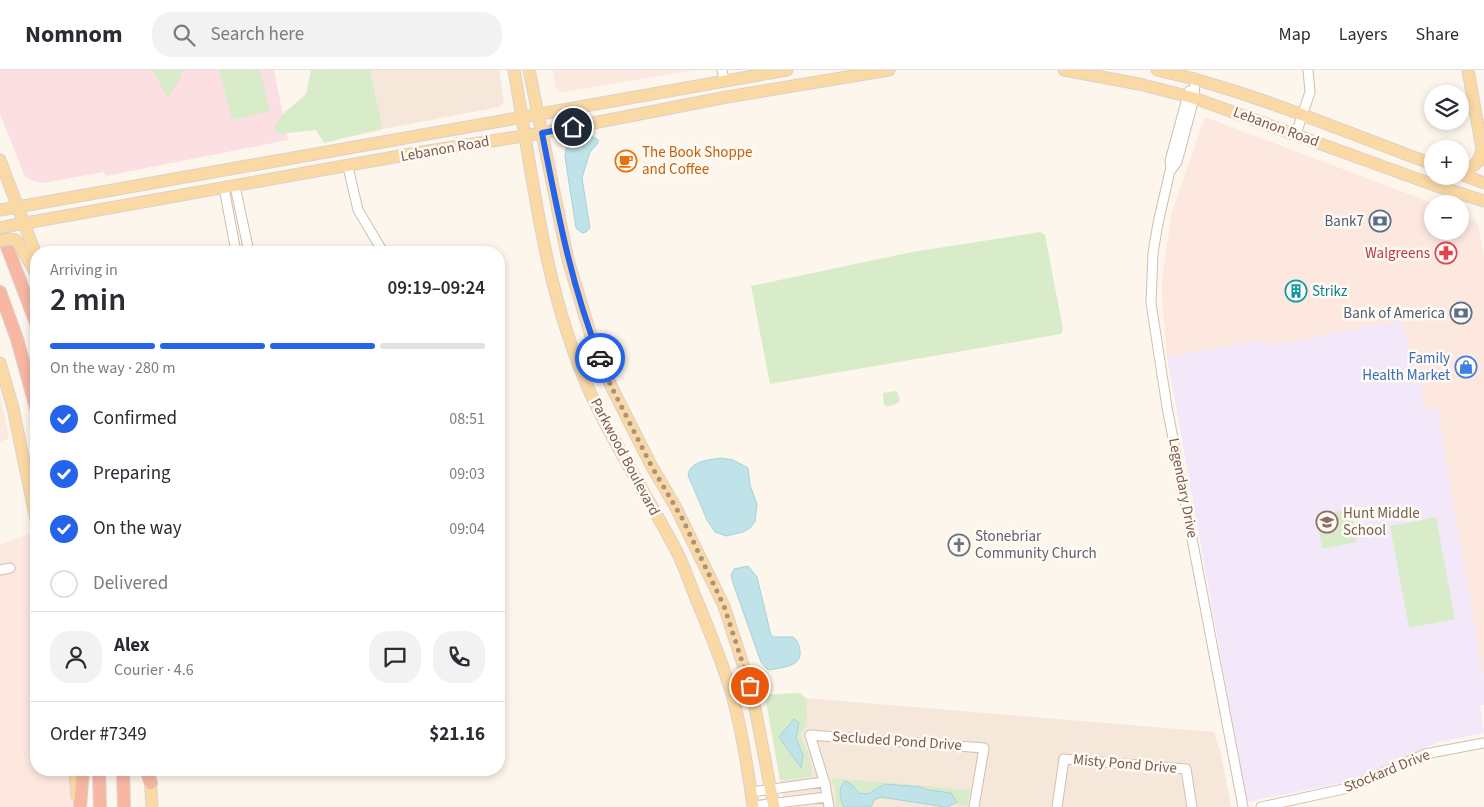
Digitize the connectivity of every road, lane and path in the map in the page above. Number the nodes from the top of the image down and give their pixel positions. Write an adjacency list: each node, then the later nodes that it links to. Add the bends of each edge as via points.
1 (514, 70): 15 (main road, Parkwood Boulevard)
2 (529, 70): 13 (main road, Parkwood Boulevard)
3 (788, 70): 9 (main road, Lebanon Road)
4 (890, 70): 12 (main road, Lebanon Road)
5 (1064, 70): 11 (main road, Lebanon Road)
6 (1157, 70): 10 (main road, Lebanon Road)
7 (1308, 70): 14 (street, via 1310,92)
8 (1468, 70): 20 (main road)
9 (723, 76): 12 (main road); 13 (main road, Lebanon Road)
10 (1195, 78): 11 (street, Legendary Drive); 14 (main road, Lebanon Road)
11 (1190, 96): 17 (main road, Lebanon Road); 74 (street, Legendary Drive, via 1177,162 1171,168 1158,223 1151,284 1152,320)
12 (727, 97): 16 (main road, Lebanon Road)
13 (538, 114): 15 (main road, Lebanon Road); 16 (main road, Parkwood Boulevard)
14 (1303, 116): 17 (street); 21 (main road, Lebanon Road)
15 (522, 118): 18 (main road, Parkwood Boulevard); 19 (main road, Lebanon Road)
16 (542, 133): 18 (main road, Lebanon Road); 45 (main road, Parkwood Boulevard, via 568,260 587,323 611,386)
17 (1296, 134): 30 (main road, Lebanon Road)
18 (524, 135): 23 (main road, Lebanon Road); 46 (main road, Parkwood Boulevard, via 558,302 589,390)
19 (344, 148): 23 (main road); 25 (main road, Lebanon Road)
20 (1483, 155): 24 (main road)
21 (1424, 161)
22 (1, 162): 28 (main road); 31 (main road)
23 (348, 167): 29 (main road, Lebanon Road); 39 (street, via 358,210)
24 (1469, 168)
25 (227, 169): 29 (main road); 31 (main road, Lebanon Road)
26 (1469, 177): 27 (main road)
27 (1484, 183)
28 (0, 184)
29 (230, 187): 33 (main road, Lebanon Road); 37 (street); 38 (street)
30 (1484, 201)
31 (18, 207): 32 (main road, Lebanon Road); 33 (main road)
32 (2, 210)
33 (24, 224): 34 (main road, Lebanon Road); 36 (main road)
34 (5, 227): 42 (highway)
35 (0, 240): 40 (main road, bridge, via 16,240)
36 (33, 246)
37 (235, 246)
38 (247, 246)
39 (379, 246)
40 (30, 263)
41 (0, 292): 44 (highway)
42 (30, 304)
43 (0, 364): 47 (main road, via 13,408)
44 (30, 386)
45 (652, 467): 46 (main road); 49 (main road, Parkwood Boulevard, via 679,513)
46 (634, 477): 51 (main road, Parkwood Boulevard)
47 (30, 491)
48 (10, 568): 50 (street)
49 (705, 568): 51 (main road); 52 (main road, Parkwood Boulevard, via 724,606)
50 (0, 570)
51 (687, 576): 53 (main road, Parkwood Boulevard)
52 (750, 686): 53 (main road); 61 (main road, Parkwood Boulevard)
53 (731, 692): 62 (main road, Parkwood Boulevard)
54 (1484, 743): 75 (street, Stockard Drive, via 1425,754 1348,788)
55 (76, 776): 65 (main road)
56 (82, 776): 65 (highway)
57 (99, 776): 66 (highway)
58 (123, 776): 67 (highway)
59 (149, 776): 68 (main road)
60 (823, 782): 61 (street); 63 (street); 71 (street, Secluded Pond Drive, via 810,734 984,748)
61 (770, 788): 62 (street); 64 (main road, Parkwood Boulevard)
62 (751, 792): 69 (main road, Parkwood Boulevard)
63 (827, 797): 64 (street); 70 (street)
64 (774, 805): 69 (street)
65 (78, 807)
66 (100, 807)
67 (124, 807)
68 (152, 807)
69 (753, 807)
70 (829, 807)
71 (974, 807)
72 (1057, 807): 73 (street, Misty Pond Drive, via 1064,758 1186,769)
73 (1192, 807)
74 (1243, 807)
75 (1261, 807)

